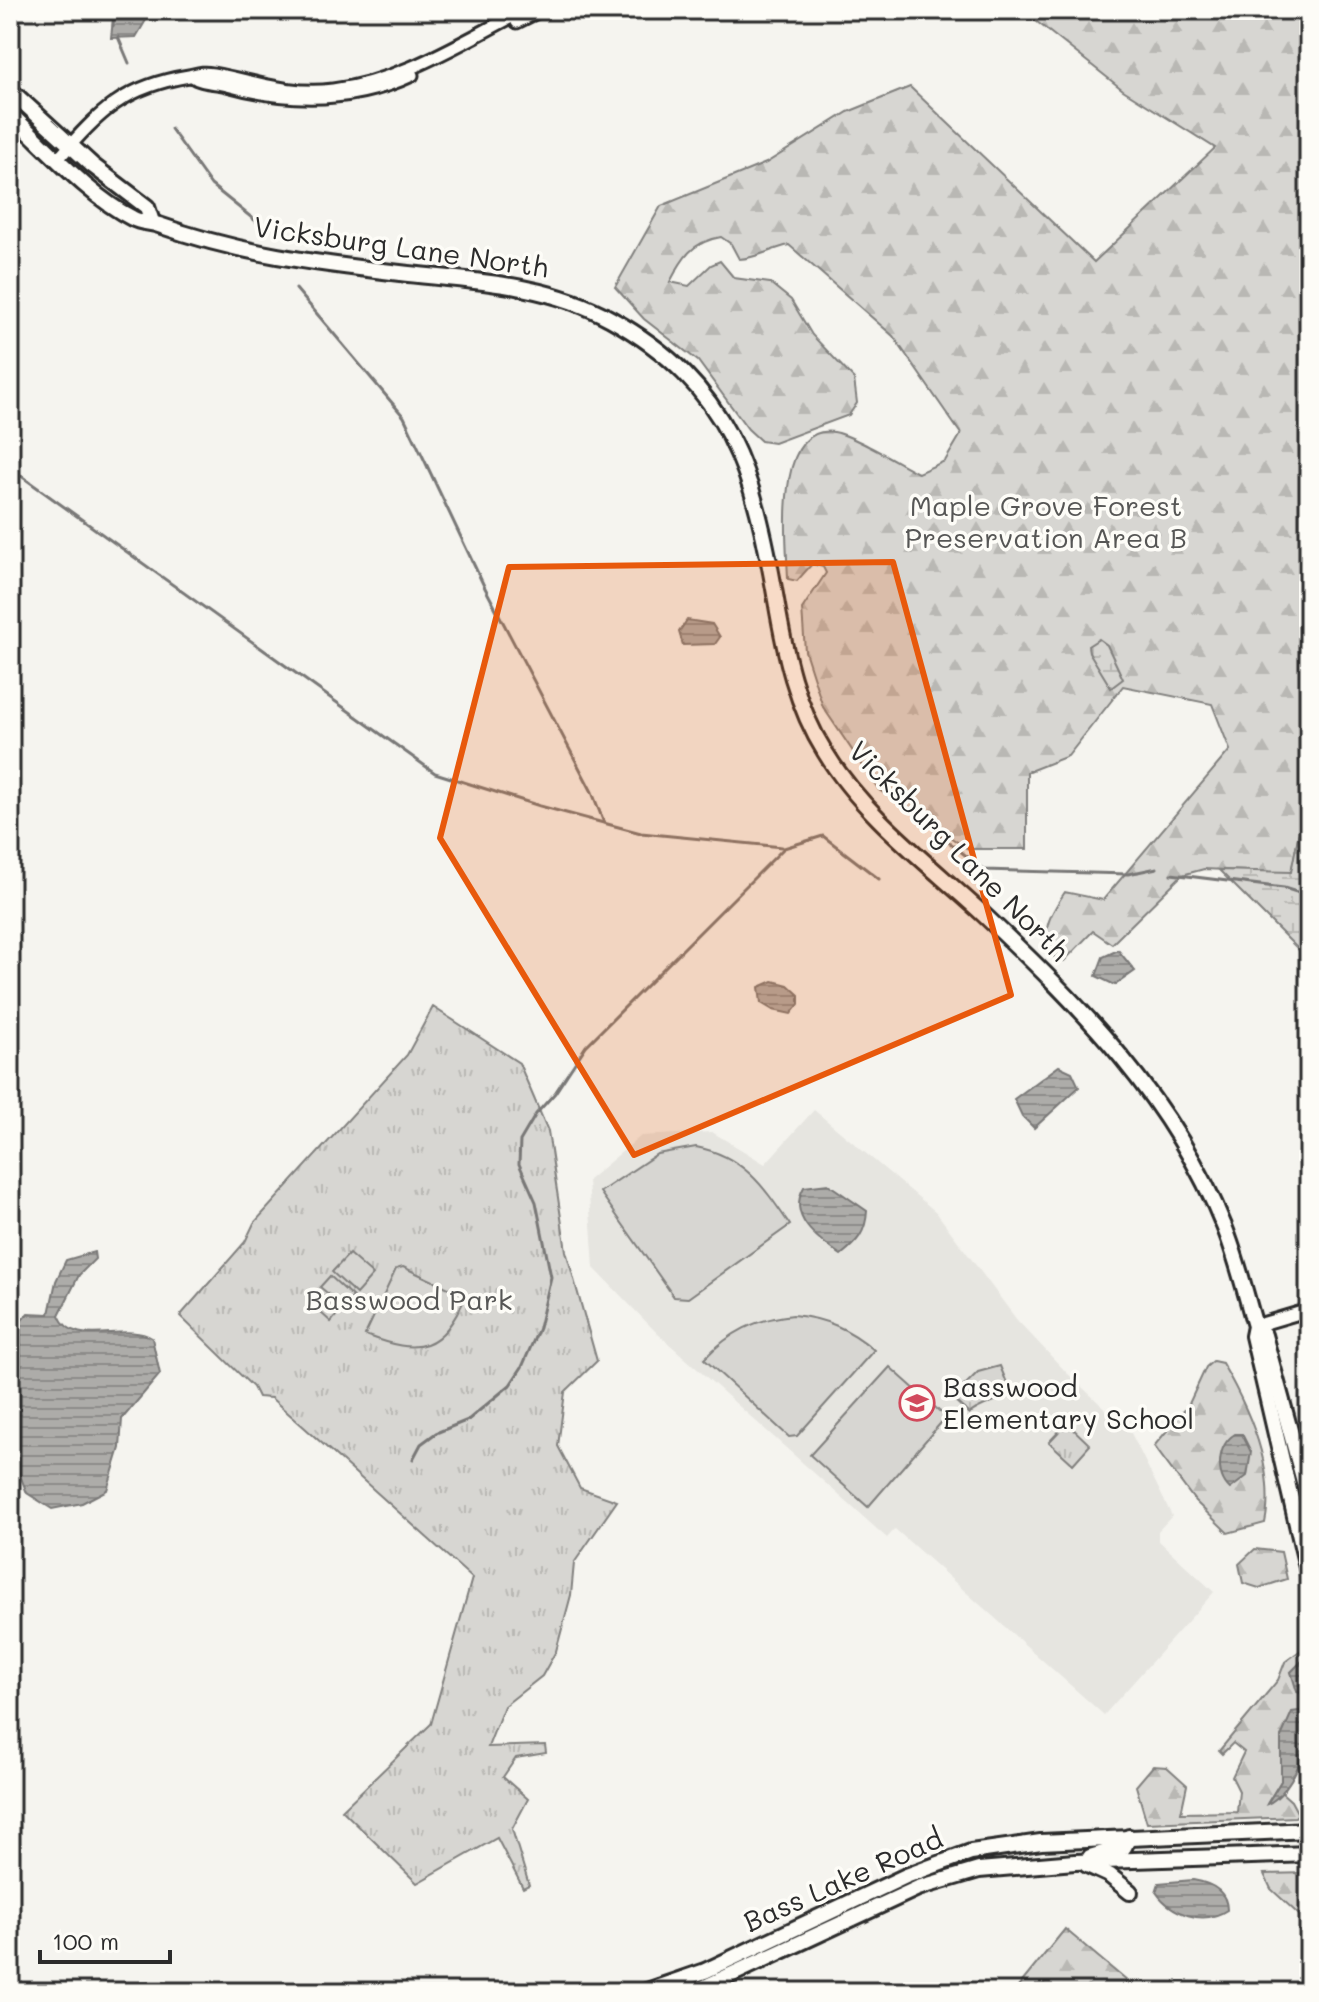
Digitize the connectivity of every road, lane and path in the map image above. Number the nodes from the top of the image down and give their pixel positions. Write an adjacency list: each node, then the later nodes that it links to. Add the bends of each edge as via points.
1 (525, 10): 3 (street, via 409,68 363,84 306,91 200,72)
2 (541, 10): 3 (street, via 396,83 343,97 283,98)
3 (192, 76): 6 (street, via 136,88 113,102)
4 (10, 90): 6 (main road, Vicksburg Lane North)
5 (10, 114): 7 (main road, Vicksburg Lane North)
6 (71, 144): 7 (street); 8 (main road, Vicksburg Lane North, via 147,207)
7 (59, 158): 8 (main road, Vicksburg Lane North, via 116,209 138,222)
8 (152, 222): 10 (main road, Vicksburg Lane North, via 208,244 252,253 555,295 610,318 672,361 722,421 751,481 796,690 821,746 851,788 1078,1006 1149,1091 1183,1143 1224,1226)
9 (1309, 1310): 10 (street)
10 (1255, 1326): 11 (main road, Vicksburg Lane North, via 1264,1335); 12 (main road, Vicksburg Lane North, via 1253,1336)
11 (1309, 1500)
12 (1309, 1576)
13 (1309, 1830): 14 (main road, Bass Lake Road)
14 (1129, 1837): 18 (main road, via 1124,1847); 20 (main road, Bass Lake Road, via 993,1847 941,1861 733,1959)
15 (1309, 1854): 16 (main road, Bass Lake Road)
16 (1198, 1858): 17 (main road, via 1239,1864); 18 (main road, Bass Lake Road)
17 (1309, 1861)
18 (1075, 1862): 19 (main road, via 1109,1875); 21 (main road, Bass Lake Road, via 1007,1866 937,1881)
19 (1130, 1892)
20 (644, 1992)
21 (694, 1992)

